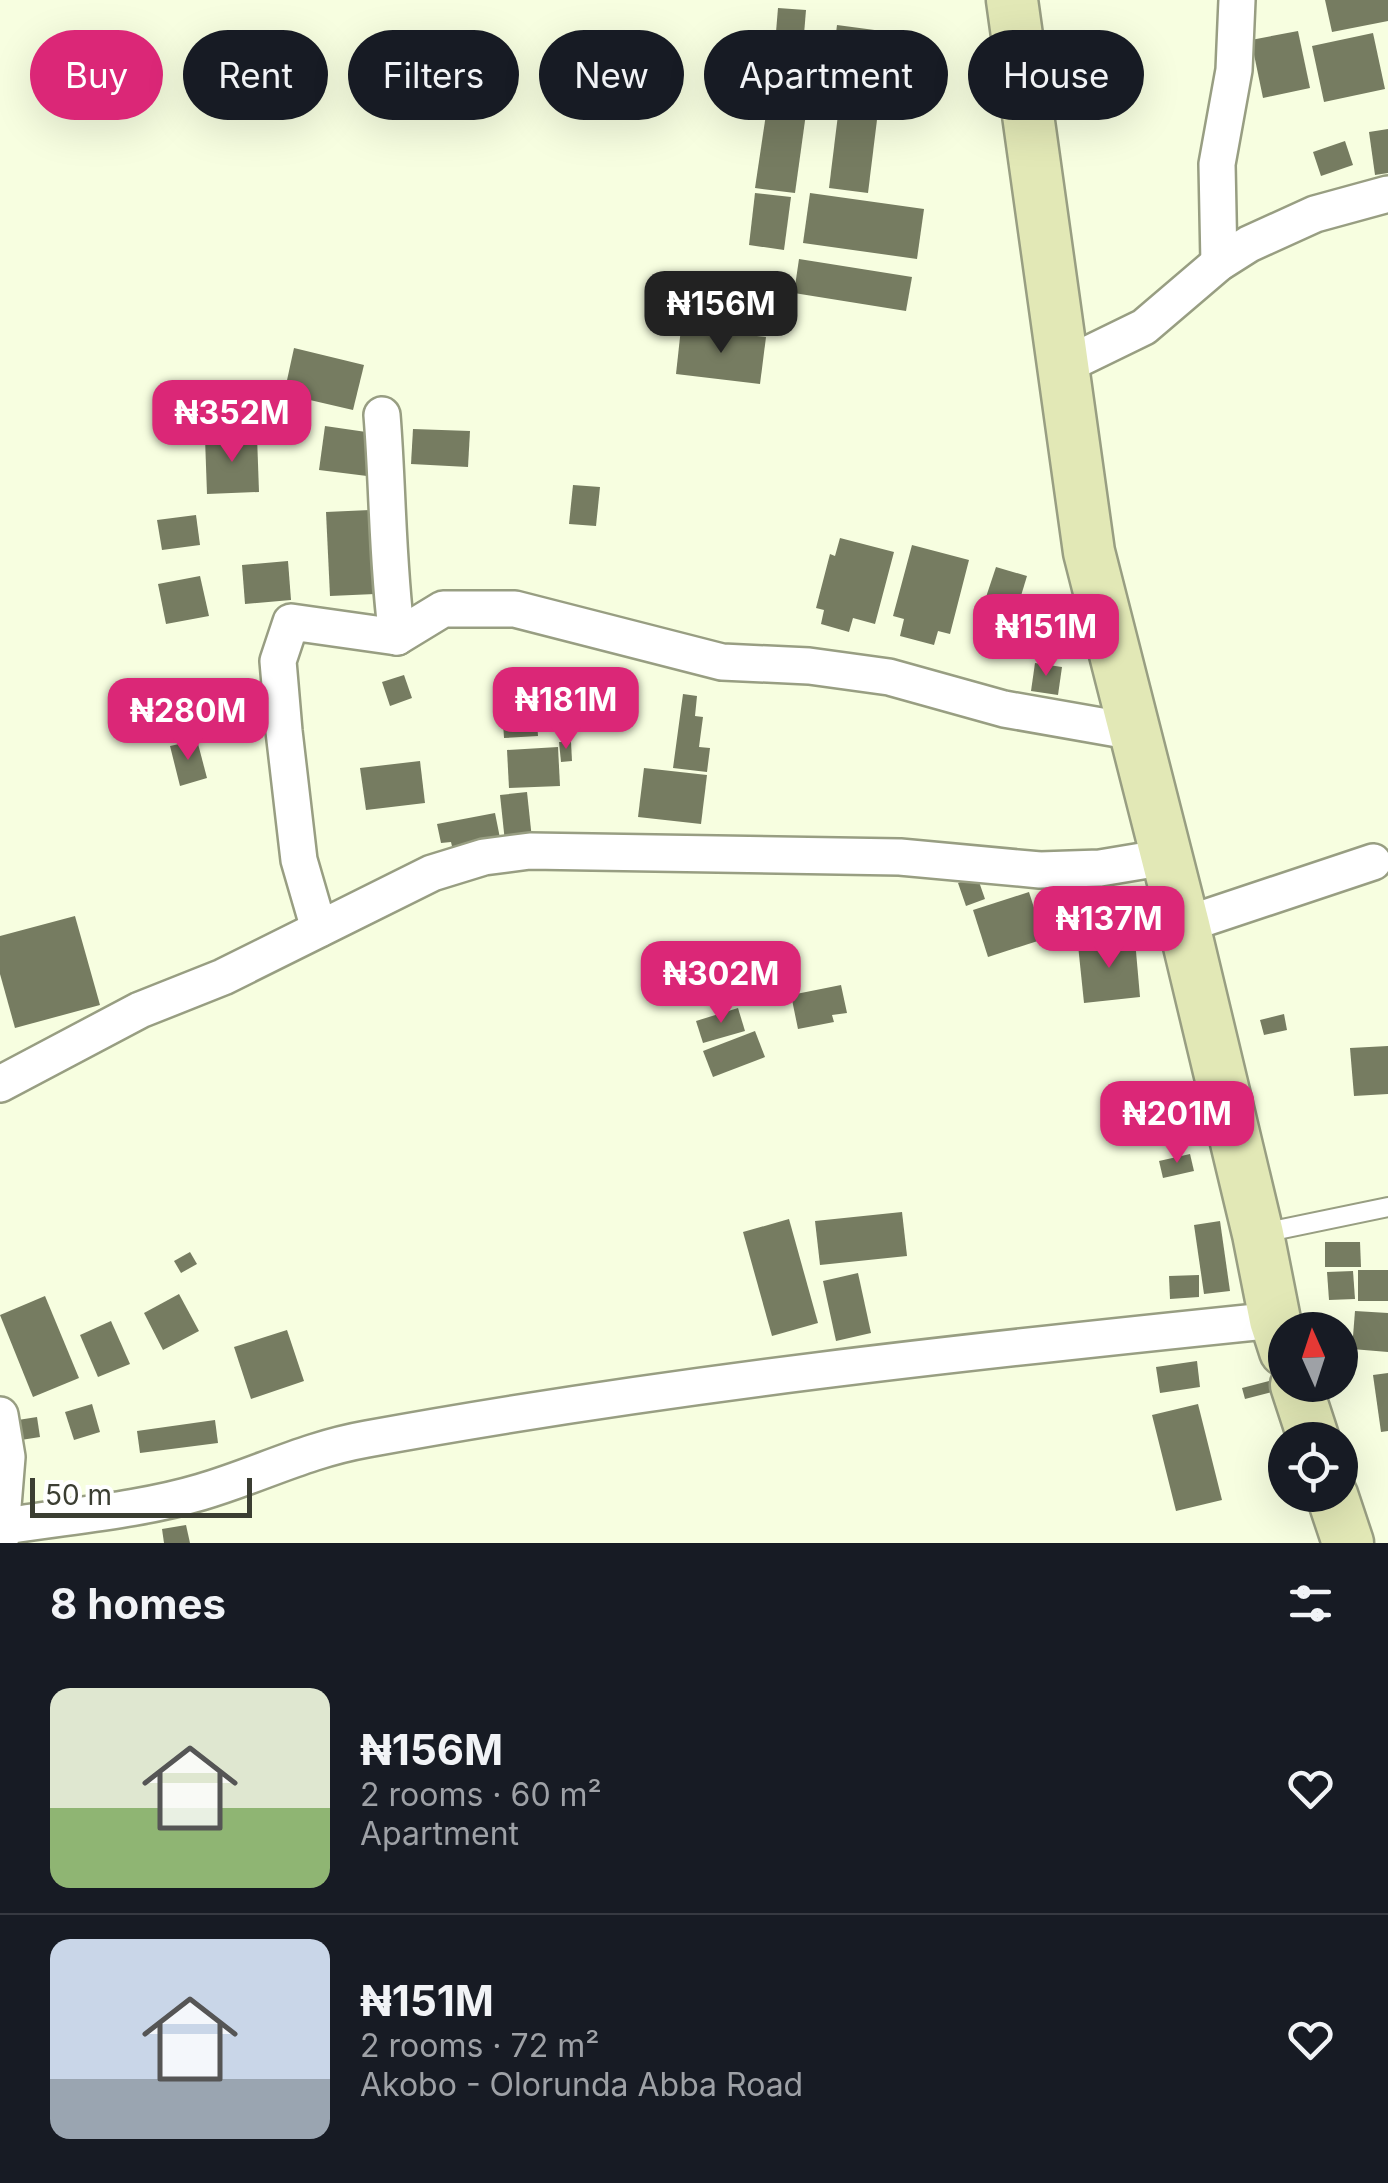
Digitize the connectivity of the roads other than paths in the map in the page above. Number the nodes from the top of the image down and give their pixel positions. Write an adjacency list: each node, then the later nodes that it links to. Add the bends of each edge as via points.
1 (1012, 0): 5 (main road)
2 (1237, 0): 4 (street, via 1234,70 1217,164)
3 (1388, 194): 4 (street, via 1315,214)
4 (1219, 263): 5 (street, via 1144,328)
5 (1064, 366): 8 (main road, via 1089,552)
6 (382, 415): 7 (street)
7 (397, 637): 8 (street, via 443,610 515,608 722,662 889,677 1004,709); 12 (street, via 291,622 278,661 299,860)
8 (1135, 732): 9 (main road)
9 (1166, 858): 11 (main road); 12 (street, via 1040,870 900,857 530,851 432,873)
10 (1373, 862): 11 (street)
11 (1184, 925): 15 (main road)
12 (320, 929): 13 (street, via 140,1010)
13 (0, 1084)
14 (1388, 1208): 15 (lane)
15 (1258, 1234): 16 (main road)
16 (1275, 1312)
17 (1268, 1337): 20 (street, via 962,1352 760,1378 365,1439 300,1454 200,1492)
18 (0, 1415): 20 (street, via 8,1457)
19 (1338, 1512): 22 (main road)
20 (0, 1527): 21 (street)
21 (0, 1543)
22 (1348, 1543)

